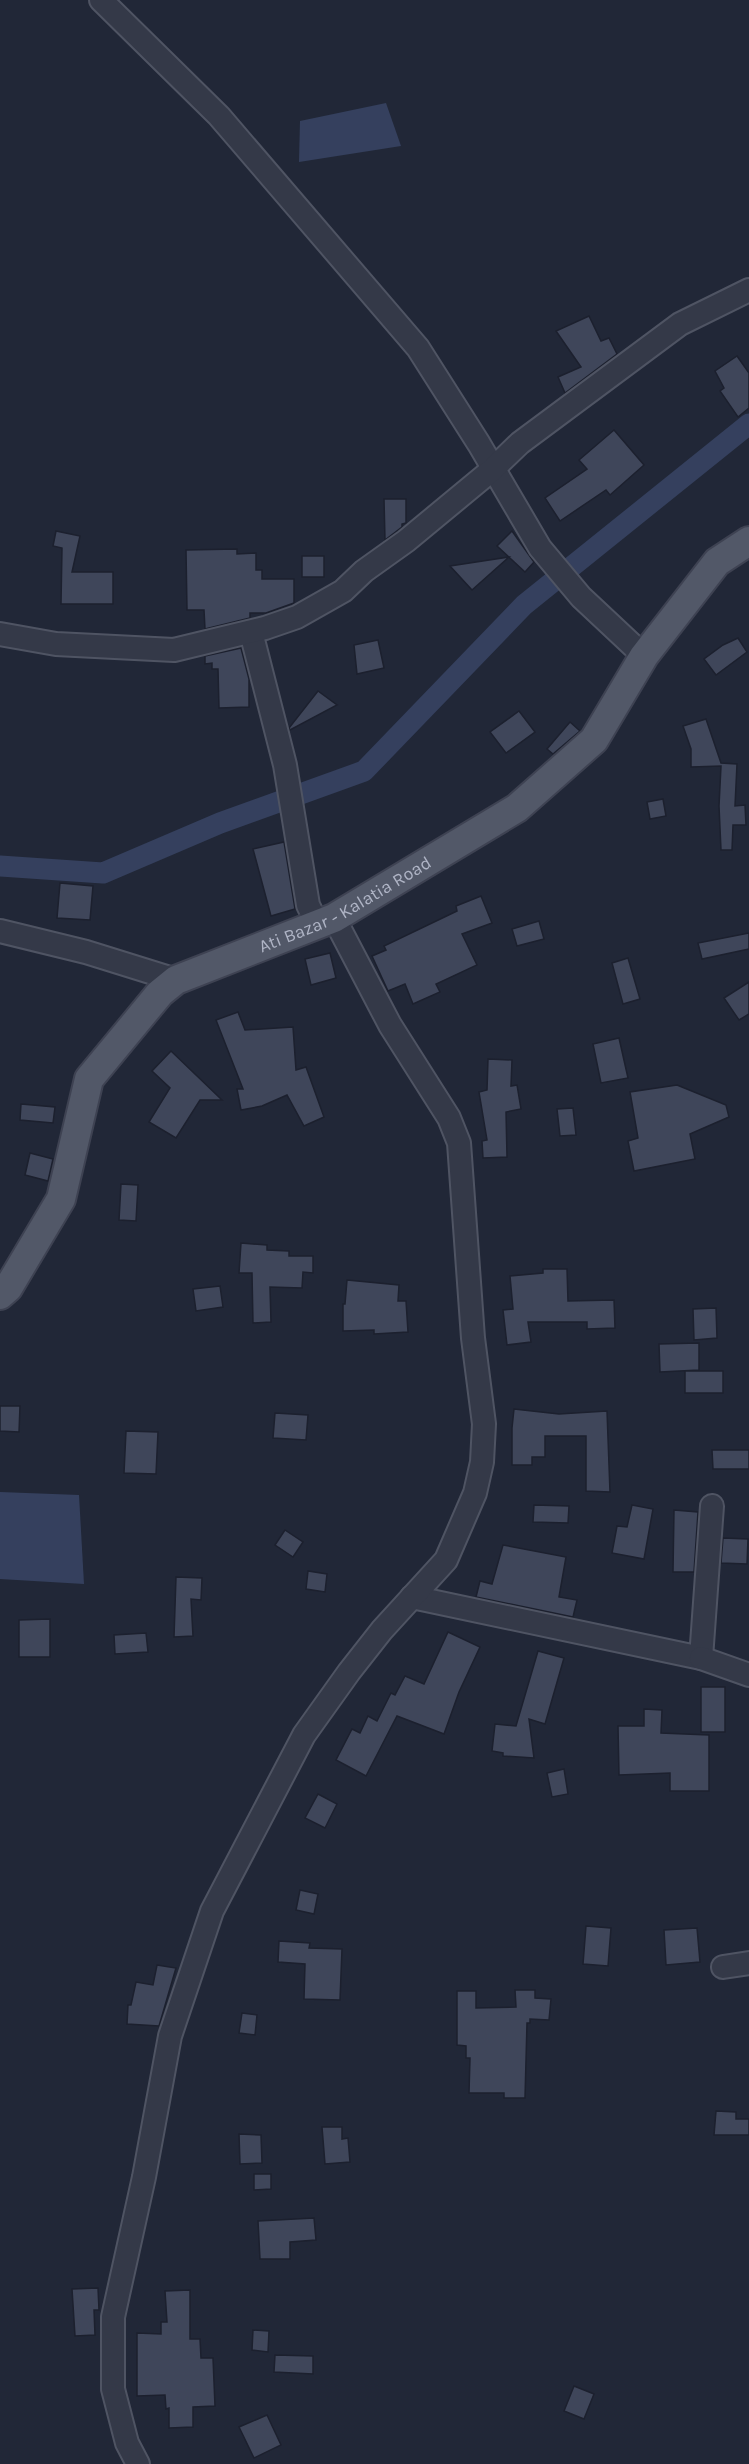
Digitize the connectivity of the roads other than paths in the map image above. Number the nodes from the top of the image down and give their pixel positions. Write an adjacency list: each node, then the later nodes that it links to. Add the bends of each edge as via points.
1 (101, 0): 3 (street, via 219,116 418,348)
2 (749, 290): 3 (street, via 680,324 520,443)
3 (493, 469): 5 (street, via 343,591 297,617); 7 (street, via 540,548 581,597)
4 (749, 541): 7 (main road, Ati Bazar - Kalatia Road, via 717,562)
5 (251, 632): 6 (street, via 174,650 56,644); 8 (street, via 285,765 308,905)
6 (0, 634)
7 (644, 656): 8 (main road, Ati Bazar - Kalatia Road, via 594,740 517,808)
8 (325, 921): 10 (main road, Ati Bazar - Kalatia Road); 13 (street, via 449,1118 459,1143 473,1338 484,1424 482,1462 476,1493 446,1560)
9 (0, 931): 10 (street)
10 (176, 980): 11 (main road, Ati Bazar - Kalatia Road, via 160,993 89,1079 61,1199)
11 (0, 1295)
12 (712, 1506): 14 (street)
13 (412, 1597): 14 (street); 18 (street, via 349,1672 304,1735 212,1911 170,2036 112,2317 113,2389 127,2443)
14 (701, 1658): 15 (street)
15 (749, 1676)
16 (749, 1963): 17 (street)
17 (723, 1967)
18 (138, 2464)

